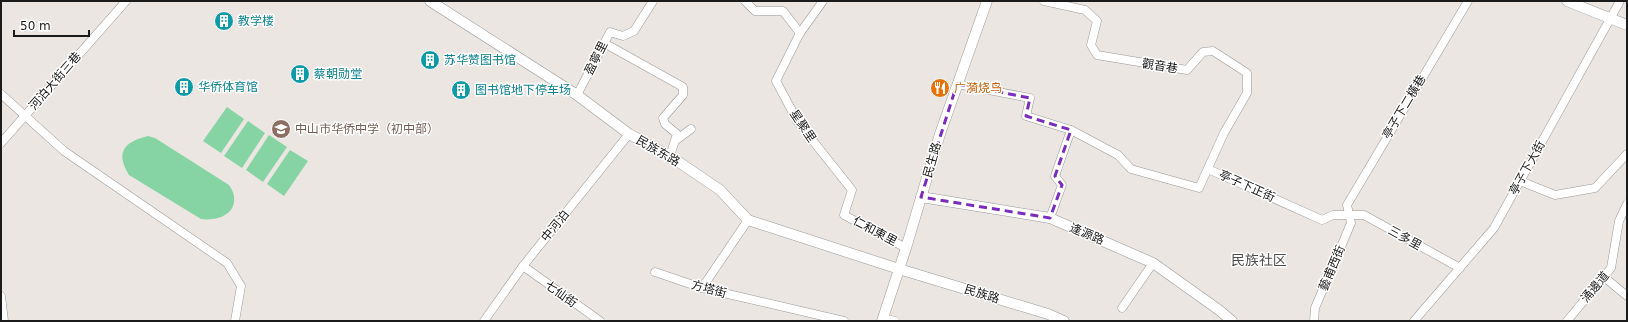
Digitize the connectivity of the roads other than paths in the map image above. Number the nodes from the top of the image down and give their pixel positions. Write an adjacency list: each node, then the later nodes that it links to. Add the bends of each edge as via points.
1 (126, 1): 18 (street, 河泊大街三巷)
2 (430, 1): 17 (street, 民族东路)
3 (653, 1): 14 (street, 盈寧里, via 634,31 623,36 610,32)
4 (745, 1): 13 (street, via 755,11 783,11)
5 (823, 1): 13 (street)
6 (987, 1): 15 (street, 民生路)
7 (1044, 1): 26 (street, 觀音巷, via 1085,10 1097,21 1091,45 1097,55 1187,70 1203,52 1213,51 1247,72 1247,93 1224,133)
8 (1468, 1): 31 (street, 亭子下二橫巷, via 1347,205)
9 (1567, 1): 11 (street)
10 (1620, 1): 11 (street, 亭子下大街)
11 (1610, 18): 12 (street); 27 (street, 亭子下大街)
12 (1627, 25)
13 (800, 33): 30 (street, 星聚里, via 776,81 798,122 852,190)
14 (604, 43): 17 (street, 盈寧里); 22 (street, via 683,87 683,95 663,118 665,124 677,134)
15 (957, 84): 20 (street, 亭子下正街, via 1030,98 1026,116); 28 (street, 民生路)
16 (1, 94): 18 (street)
17 (577, 96): 21 (street, 民族东路)
18 (25, 116): 23 (street, 河泊大街三巷); 47 (street, via 64,151 227,263 241,286)
19 (691, 129): 22 (street)
20 (1071, 130): 26 (street, 亭子下正街, via 1118,155 1131,169 1199,188); 32 (street, via 1055,176 1062,185)
21 (629, 134): 25 (street, 民族东路); 36 (street, 中河泊)
22 (676, 140): 25 (street)
23 (1, 143)
24 (1627, 154): 27 (street, via 1595,188 1555,195)
25 (670, 156): 33 (street, 民族东路, via 720,190)
26 (1208, 169): 31 (street, 亭子下正街, via 1322,220 1333,215)
27 (1520, 181): 37 (street, 亭子下大街, via 1494,228)
28 (921, 197): 32 (street, 逢源路); 34 (street, 民生路)
29 (1627, 204): 40 (street, 涌邊道, via 1619,221 1611,268)
30 (844, 215): 34 (street, 仁和東里)
31 (1349, 215): 37 (street, 三多里, via 1364,215); 54 (street, 藝甫西街, via 1351,223 1315,308)
32 (1050, 218): 35 (street, 逢源路)
33 (748, 220): 38 (street, 民族东路); 41 (street)
34 (906, 248): 38 (street, 民生路)
35 (1153, 263): 44 (street); 53 (street, 逢源路)
36 (523, 266): 48 (street, 中河泊); 49 (street, 七仙街)
37 (1460, 268): 55 (street, 亭子下大街)
38 (899, 269): 45 (street, 民生路); 52 (street, 民族路)
39 (655, 272): 41 (street, 方塔街)
40 (1604, 277): 43 (street); 56 (street, 涌邊道)
41 (702, 288): 50 (street, 方塔街)
42 (1, 296): 46 (street)
43 (1627, 296)
44 (1122, 308)
45 (883, 319): 51 (street)
46 (4, 321)
47 (235, 321)
48 (484, 321)
49 (600, 321)
50 (844, 321)
51 (895, 321)
52 (1064, 321)
53 (1232, 321)
54 (1314, 321)
55 (1414, 321)
56 (1567, 321)

